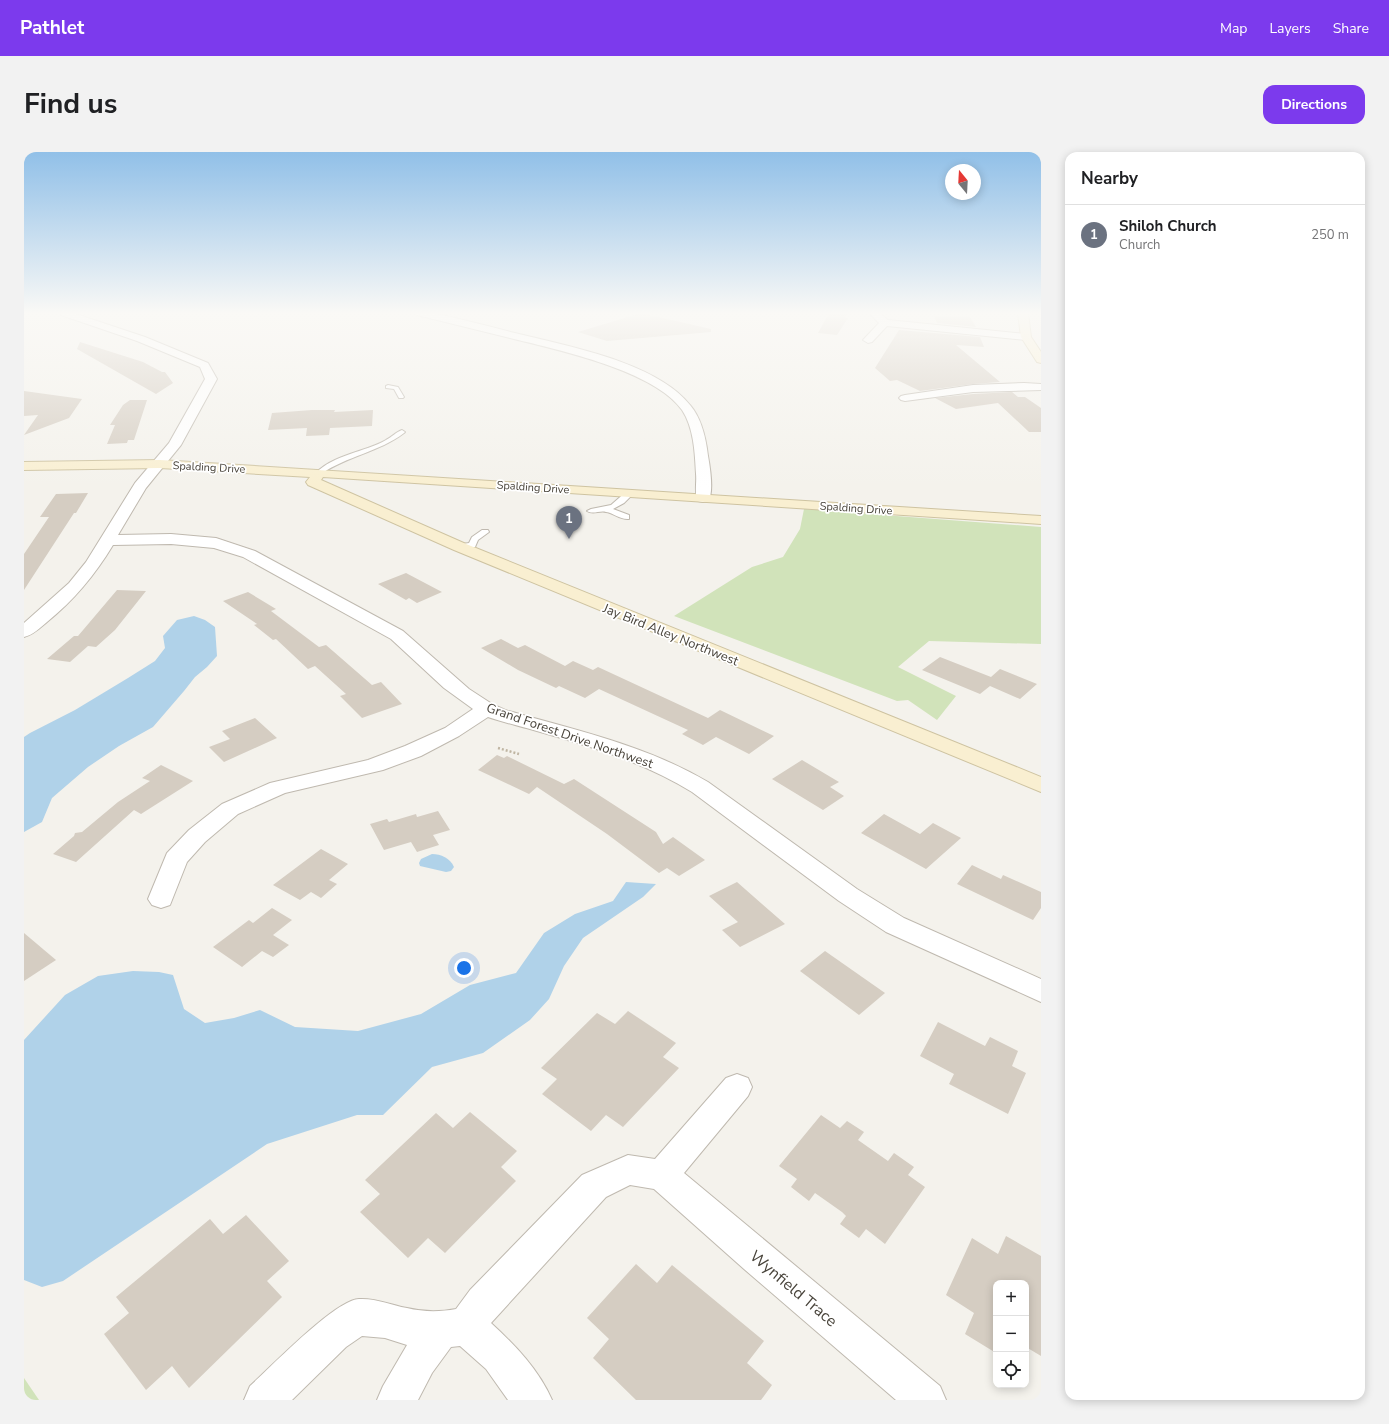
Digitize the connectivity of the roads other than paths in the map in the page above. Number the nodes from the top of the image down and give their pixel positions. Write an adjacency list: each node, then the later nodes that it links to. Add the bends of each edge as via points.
1 (207, 371): 8 (street, via 211,379 179,439)
2 (632, 371): 12 (street, via 670,390 687,408 700,445)
3 (388, 387): 5 (lane, via 396,388)
4 (1041, 387): 6 (street, via 984,387)
5 (401, 397)
6 (905, 398)
7 (402, 432): 10 (lane, via 388,442 351,456)
8 (160, 464): 9 (main road, Spalding Drive); 10 (main road, Spalding Drive); 18 (street, via 140,486)
9 (24, 466)
10 (319, 473): 11 (main road, Spalding Drive); 19 (main road, Jay Bird Alley Northwest, via 313,482)
11 (630, 493): 12 (main road, Spalding Drive); 13 (lane, via 619,505)
12 (703, 498): 16 (main road, Spalding Drive)
13 (608, 510): 14 (lane); 15 (lane)
14 (591, 511)
15 (626, 516)
16 (1041, 520)
17 (485, 532): 19 (lane, via 472,544)
18 (107, 540): 20 (street, via 75,587); 21 (street, Grand Forest Drive Northwest, via 171,539 216,543 249,554 397,635 442,677)
19 (460, 547): 22 (main road, Jay Bird Alley Northwest)
20 (24, 632)
21 (487, 709): 23 (street, via 452,732 413,751 375,765 278,788 230,809 197,836 176,859); 24 (street, Grand Forest Drive Northwest, via 624,751 679,773 848,895 895,925)
22 (1041, 785)
23 (161, 899)
24 (1041, 991)
25 (737, 1087): 26 (street)
26 (662, 1175): 27 (street, via 628,1170 594,1186 483,1303); 31 (street, Wynfield Trace)
27 (453, 1328): 28 (street, via 408,1327 385,1320 358,1317 333,1334); 29 (street, via 419,1360); 30 (street, via 499,1356)
28 (264, 1400)
29 (397, 1400)
30 (532, 1400)
31 (926, 1400)

